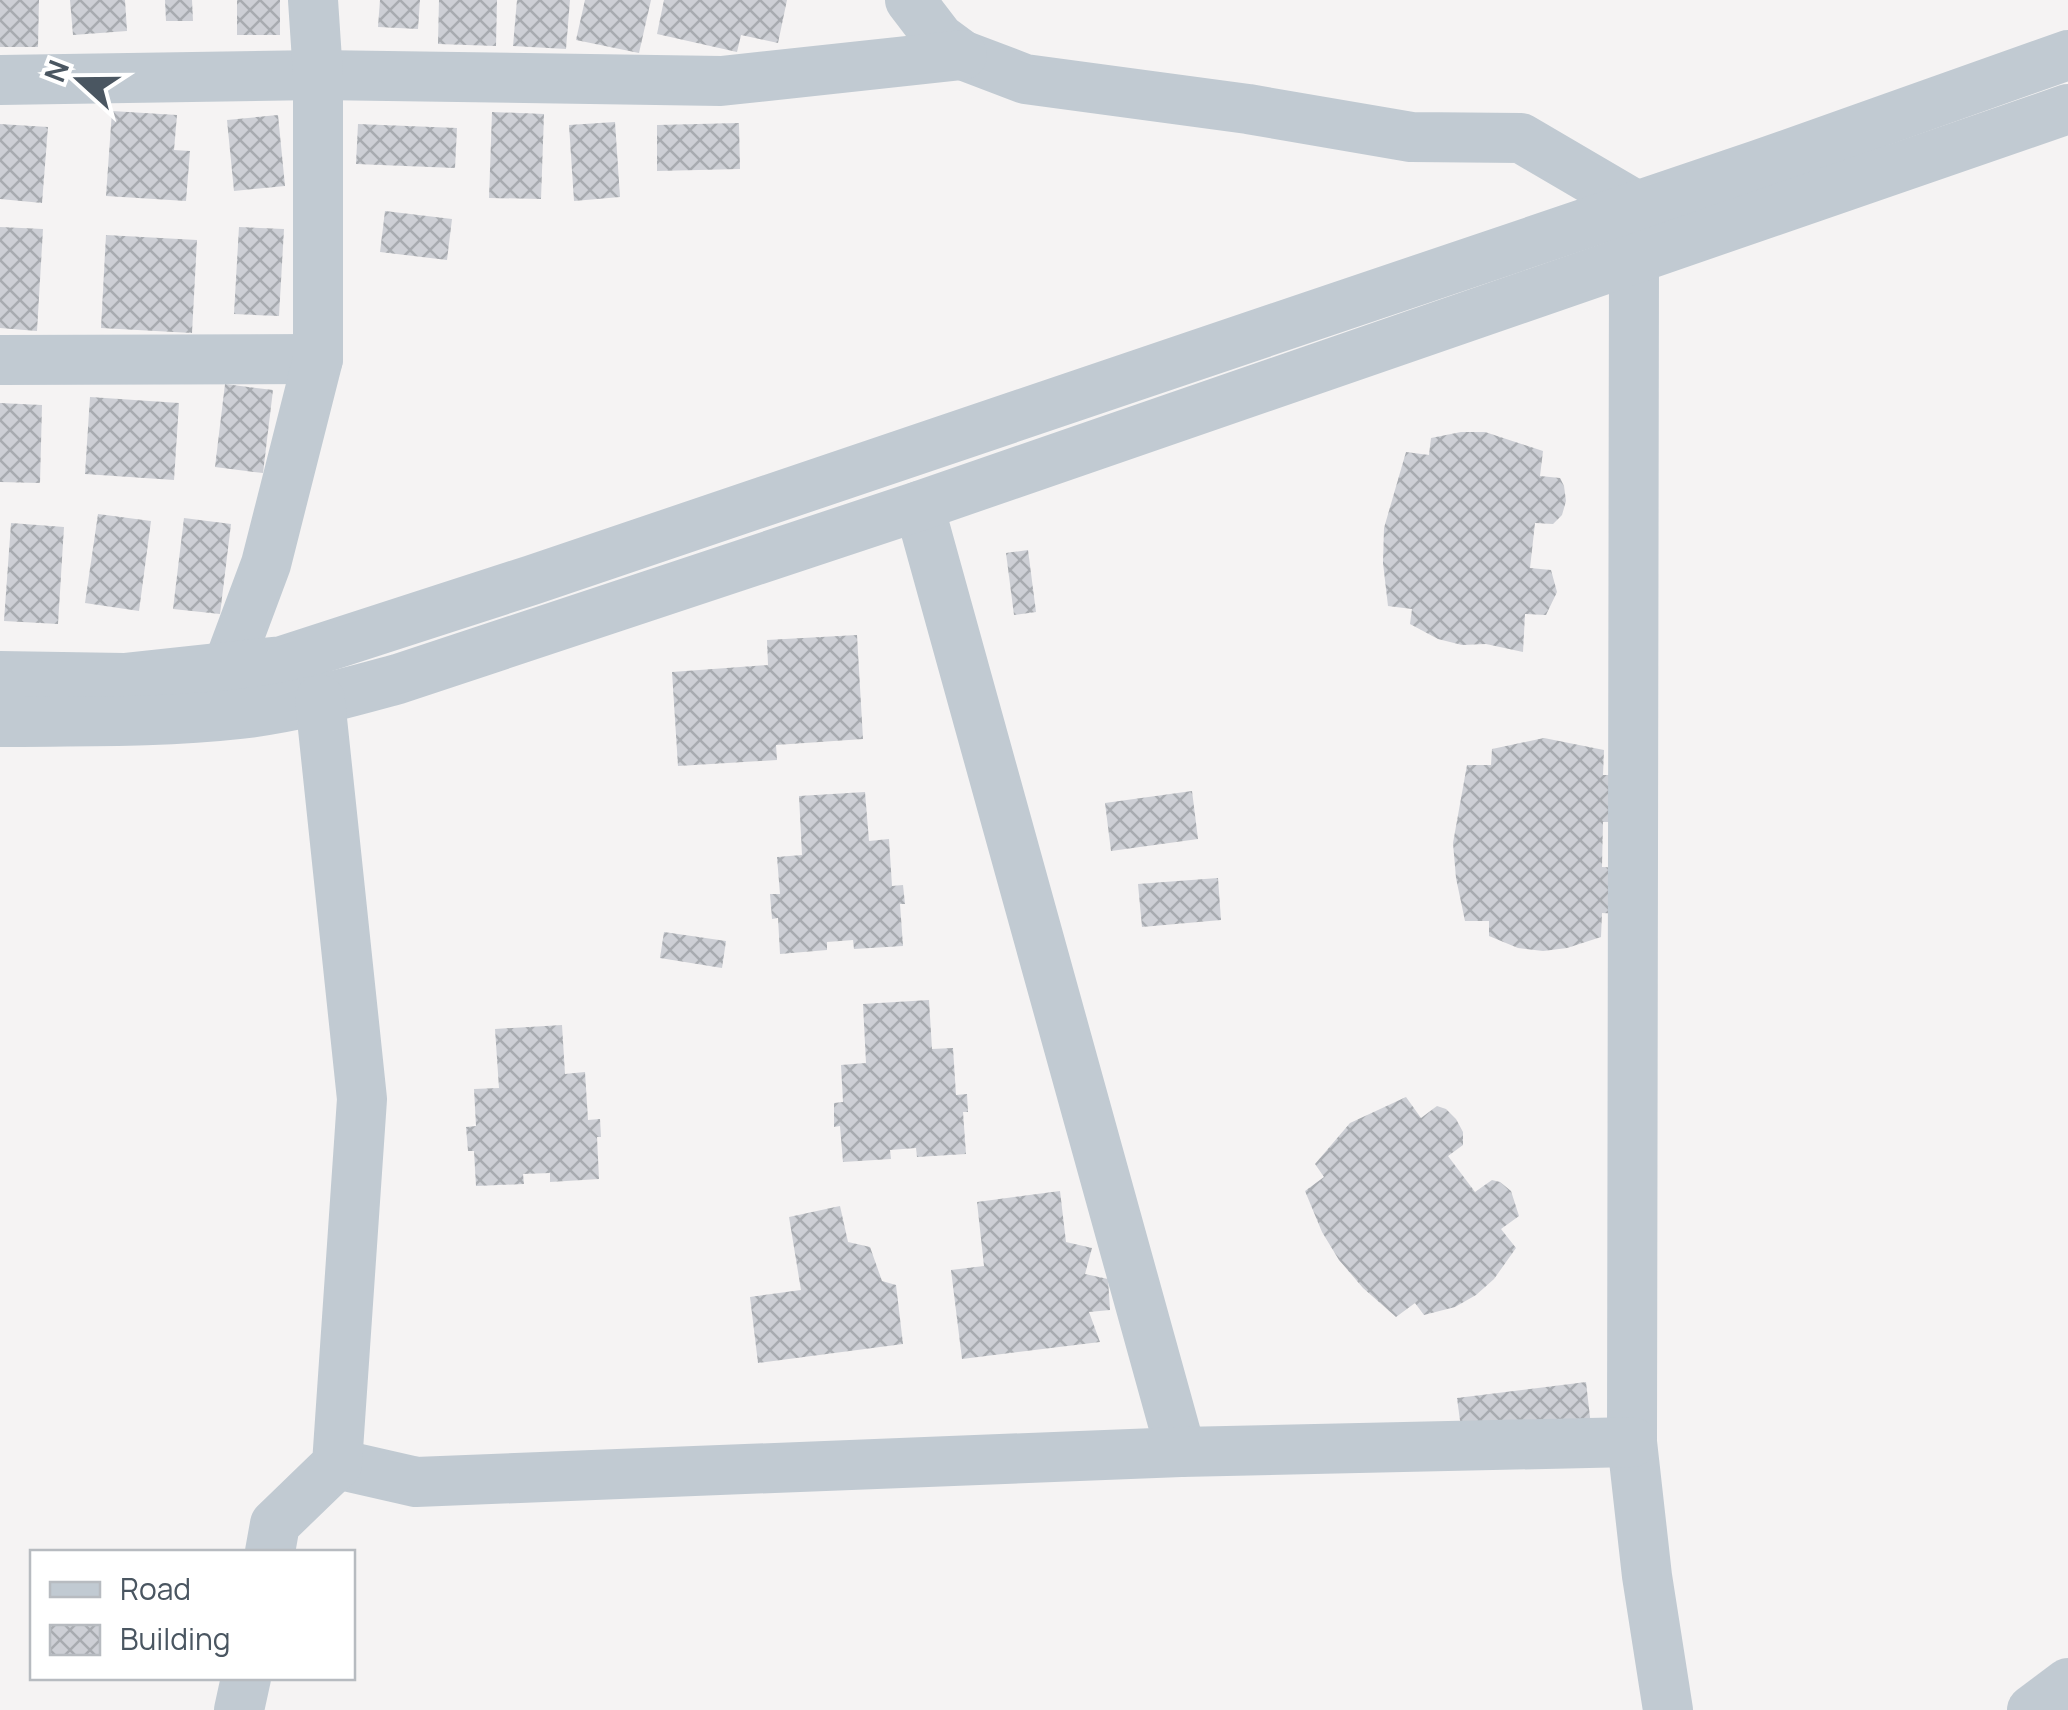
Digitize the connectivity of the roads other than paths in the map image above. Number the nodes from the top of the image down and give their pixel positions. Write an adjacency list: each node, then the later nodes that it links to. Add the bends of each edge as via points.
1 (313, 0): 5 (street)
2 (910, 0): 3 (street, via 939,38)
3 (962, 55): 5 (street, via 721,81); 8 (street, via 1025,79 1410,137 1521,138)
4 (2068, 55): 8 (street)
5 (318, 75): 6 (street); 10 (street)
6 (0, 80)
7 (2068, 110): 9 (street)
8 (1637, 206): 9 (street); 13 (street, via 532,580 282,661)
9 (1634, 260): 12 (street); 17 (street)
10 (318, 359): 11 (street); 13 (street, via 266,564)
11 (0, 360)
12 (919, 506): 15 (street, via 547,632); 18 (street)
13 (228, 666): 14 (street, via 124,678)
14 (0, 676)
15 (320, 700): 16 (street, via 161,721); 19 (street, via 362,1100)
16 (0, 722)
17 (1632, 1442): 18 (street); 24 (street)
18 (1182, 1452): 19 (street, via 416,1482)
19 (336, 1464): 20 (street, via 275,1524)
20 (270, 1550)
21 (246, 1680): 23 (street)
22 (2068, 1683): 25 (street)
23 (240, 1710)
24 (1668, 1710)
25 (2032, 1710)

